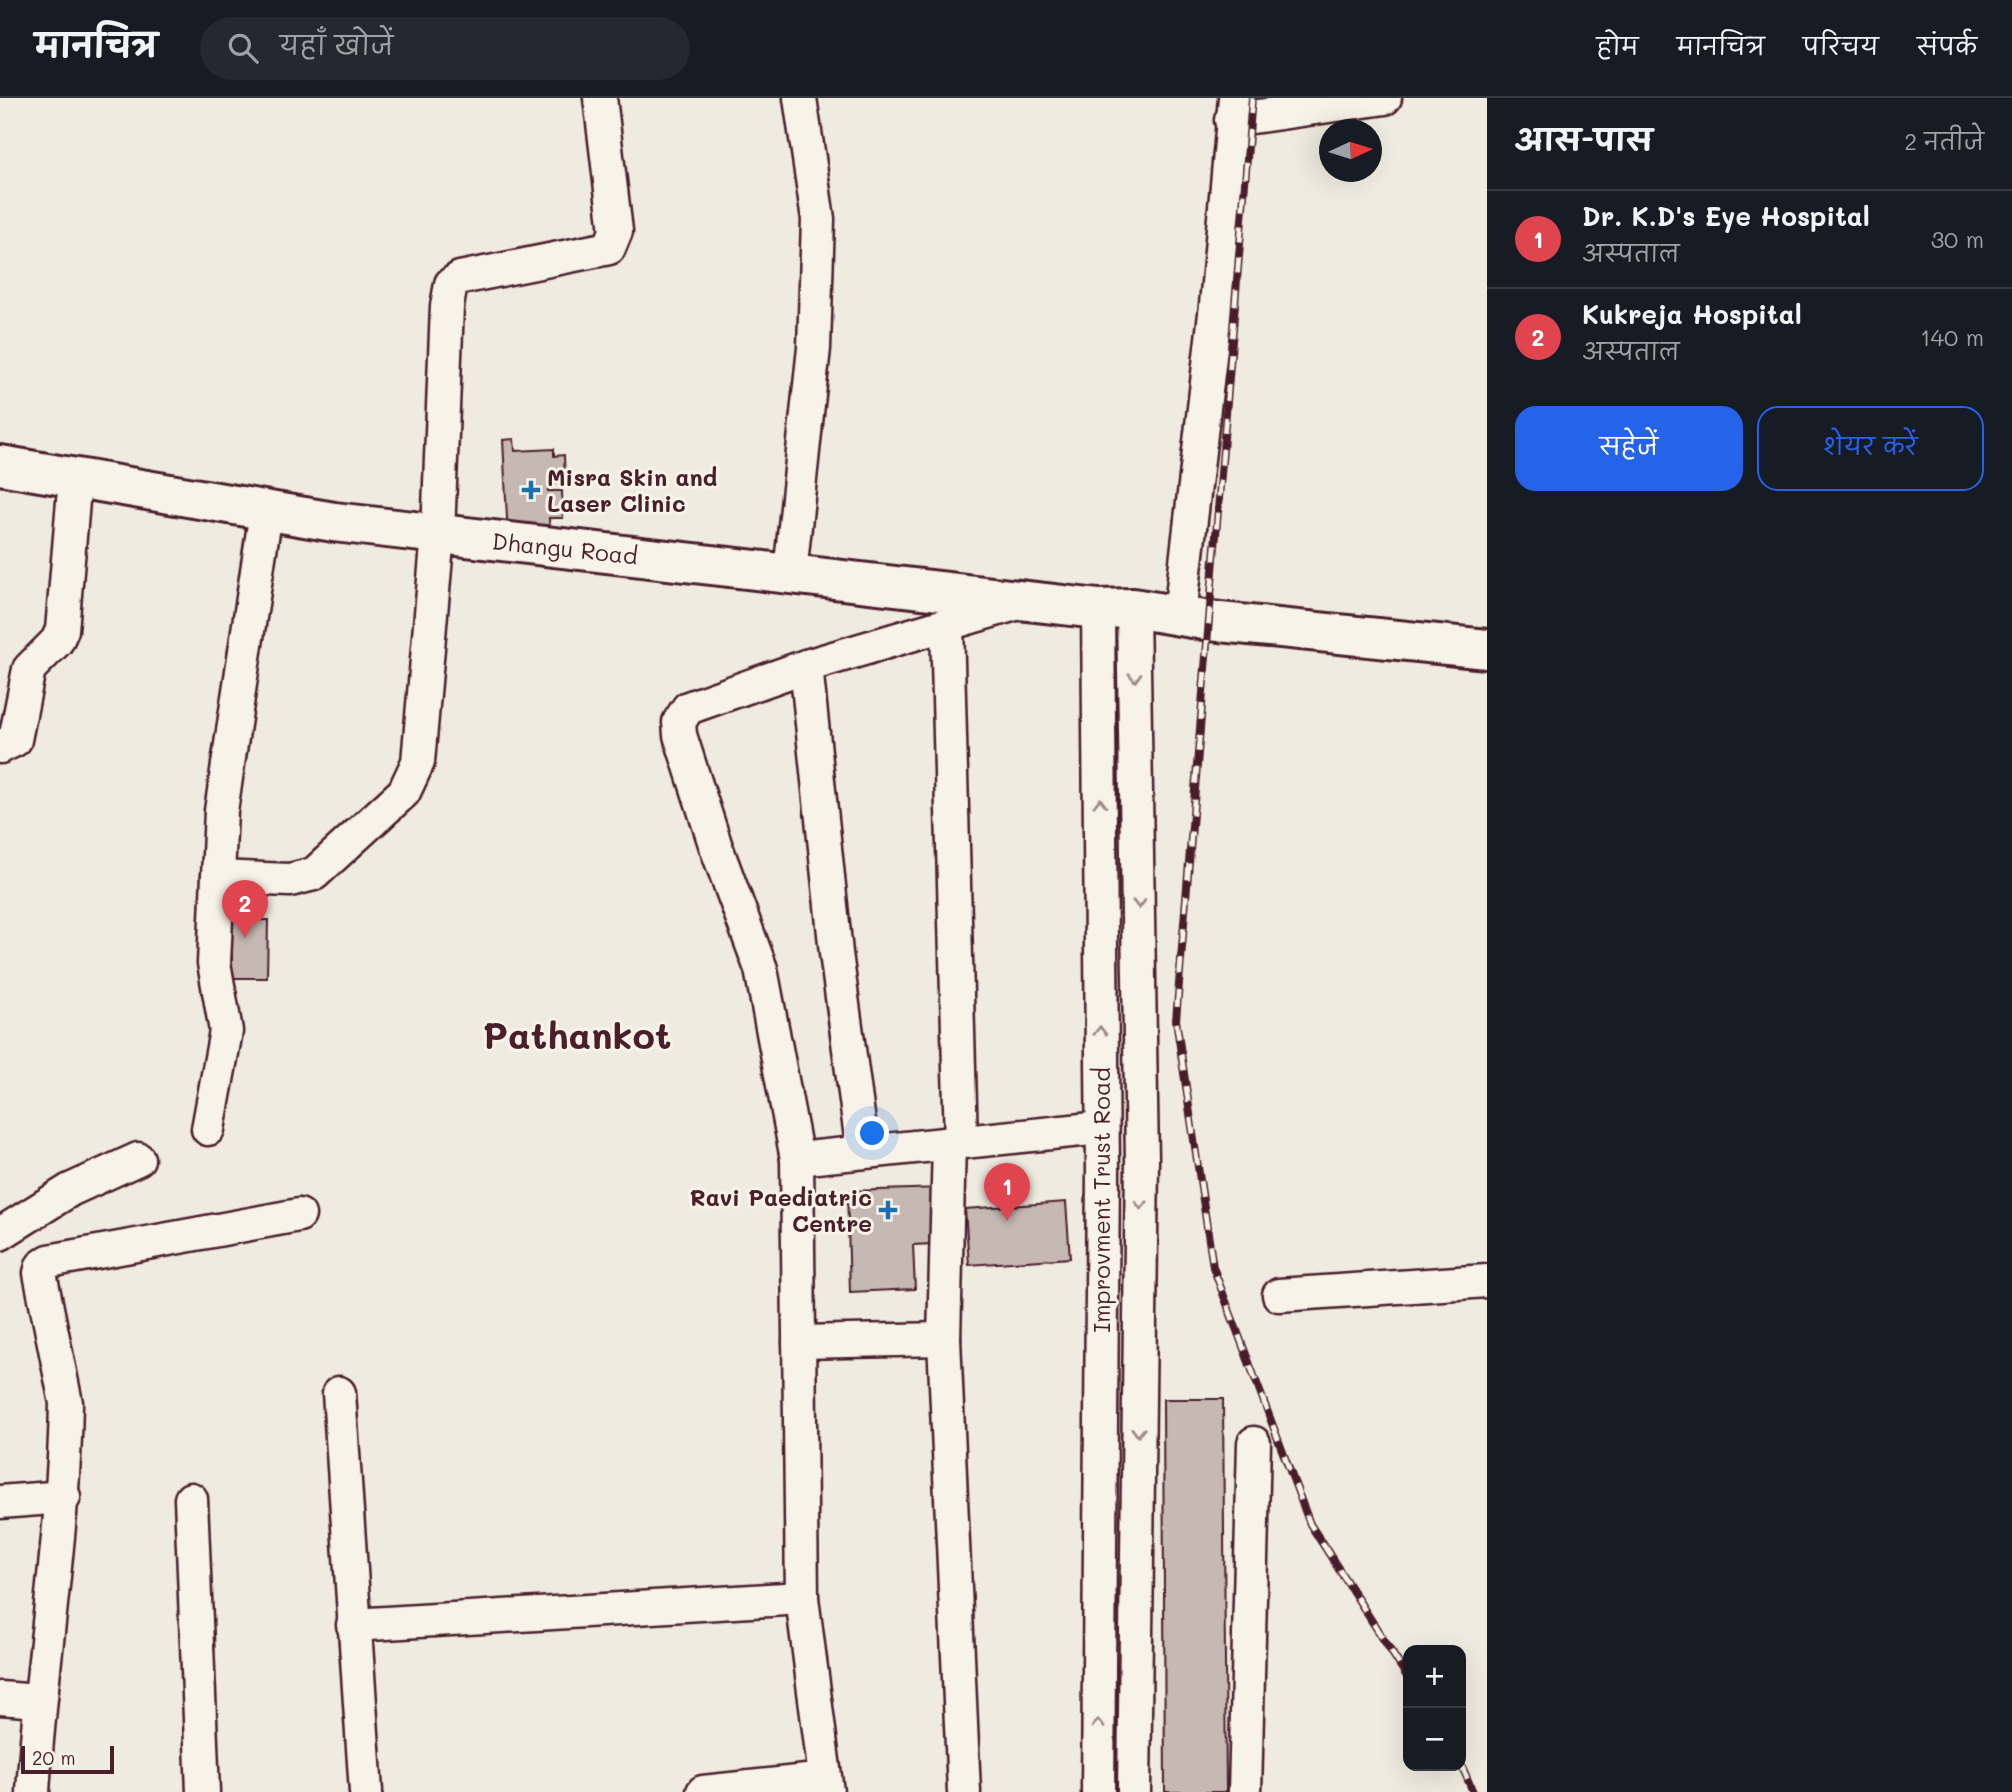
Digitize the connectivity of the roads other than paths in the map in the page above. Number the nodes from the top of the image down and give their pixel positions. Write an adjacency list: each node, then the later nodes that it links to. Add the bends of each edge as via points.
1 (600, 98): 8 (street, via 616,231 610,248 460,278 451,284)
2 (800, 98): 9 (street, via 818,219 814,348)
3 (1385, 98): 4 (street)
4 (1233, 109): 12 (street, via 1216,305)
5 (0, 465): 6 (street, Dhangu Road)
6 (75, 478): 7 (street, Dhangu Road); 16 (street, via 62,631 29,669 15,740)
7 (266, 511): 8 (street, Dhangu Road); 17 (street, via 221,811)
8 (438, 534): 9 (street, Dhangu Road); 17 (street, via 418,762 404,792 314,874 290,880)
9 (790, 573): 10 (street, Dhangu Road)
10 (1030, 599): 11 (street, Dhangu Road); 13 (street)
11 (1116, 608): 12 (street, Dhangu Road); 18 (street, Improvment Trust Road, one-way to 11); 24 (street, one-way to 24)
12 (1180, 614): 14 (street, Dhangu Road, via 1210,621)
13 (947, 624): 15 (street); 20 (street)
14 (1487, 649)
15 (806, 666): 21 (street, via 836,953); 23 (street, via 688,708 679,722 715,844 761,969)
16 (0, 747)
17 (218, 877): 19 (street, via 214,963 226,1031)
18 (1101, 1128): 20 (street); 25 (street, Improvment Trust Road)
19 (208, 1129)
20 (955, 1142): 21 (street); 30 (street)
21 (863, 1152): 23 (street)
22 (138, 1159): 27 (street, via 70,1190)
23 (797, 1159): 31 (street)
24 (1142, 1161): 25 (street); 40 (street, one-way to 40)
25 (1103, 1171): 39 (street, Improvment Trust Road)
26 (299, 1215): 34 (street, via 49,1261 42,1266 66,1404)
27 (0, 1234)
28 (1487, 1281): 29 (street)
29 (1279, 1295)
30 (944, 1339): 31 (street); 48 (street)
31 (799, 1342): 37 (street)
32 (339, 1393): 38 (street)
33 (1254, 1443): 51 (street)
34 (64, 1497): 36 (street); 42 (street)
35 (191, 1499): 45 (street)
36 (0, 1502)
37 (802, 1598): 38 (street); 43 (street)
38 (353, 1625): 46 (street)
39 (1098, 1680): 40 (street); 49 (street, Improvment Trust Road, one-way to 39)
40 (1134, 1680): 50 (street)
41 (0, 1698): 42 (street)
42 (39, 1701): 44 (street)
43 (826, 1786): 47 (street)
44 (33, 1792)
45 (203, 1792)
46 (366, 1792)
47 (703, 1792)
48 (964, 1792)
49 (1098, 1792)
50 (1133, 1792)
51 (1245, 1792)

